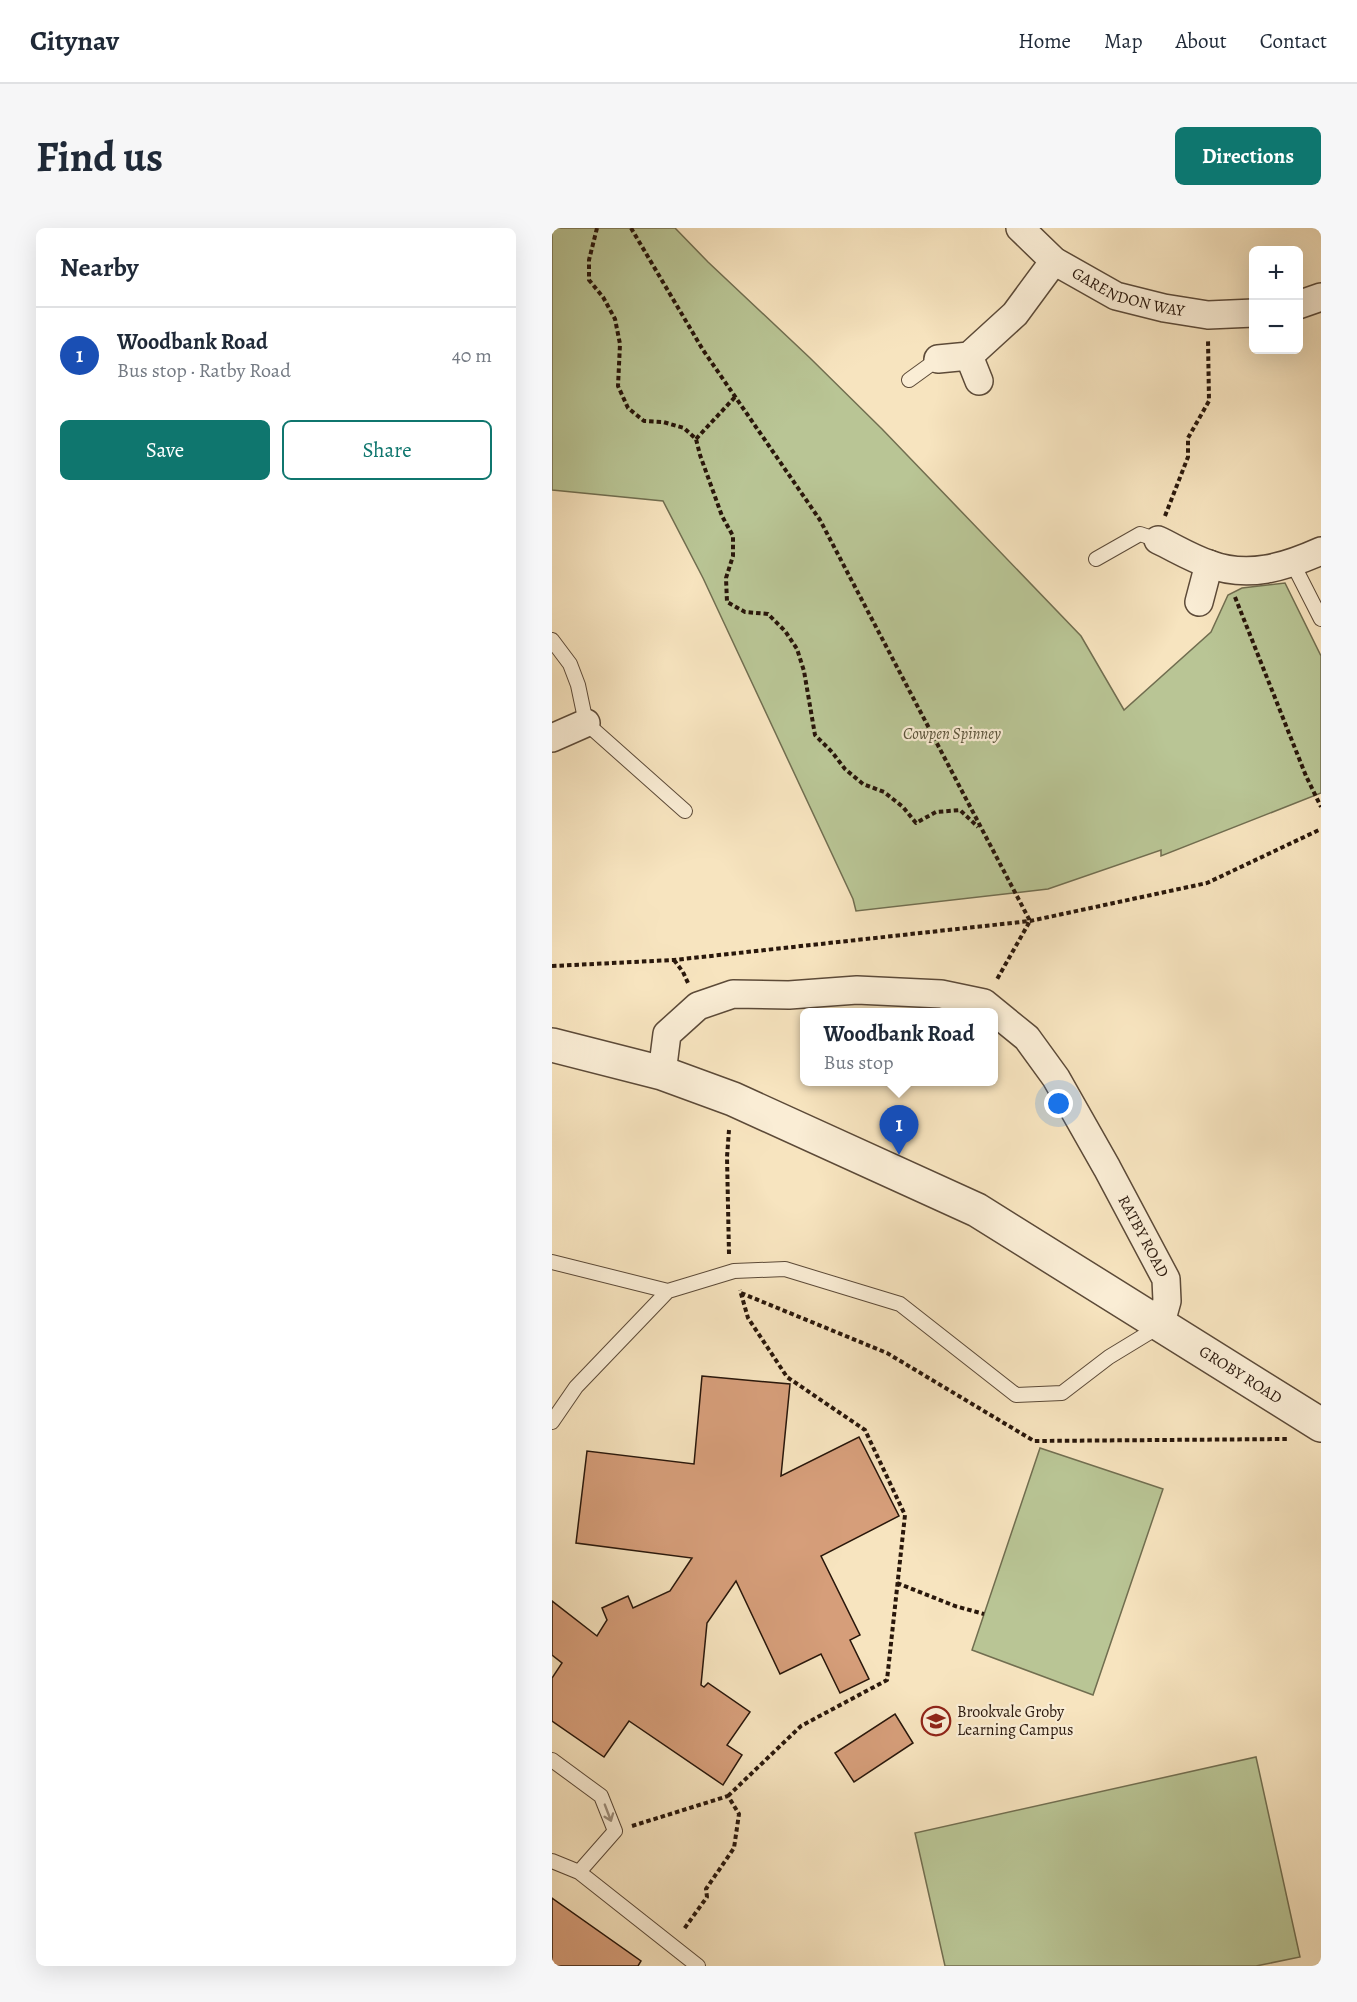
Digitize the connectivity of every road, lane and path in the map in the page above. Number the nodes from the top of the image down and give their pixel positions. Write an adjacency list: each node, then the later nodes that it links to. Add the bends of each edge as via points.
1 (597, 228): 14 (path, via 589,280 615,319 620,344 618,386 628,408 644,421 684,428)
2 (631, 228): 13 (path)
3 (1020, 228): 4 (street, GARENDON WAY)
4 (1054, 261): 8 (street, GARENDON WAY, via 1116,296); 9 (street, via 1015,314)
5 (1321, 297): 6 (street)
6 (1303, 304)
7 (1249, 313): 8 (street, GARENDON WAY)
8 (1208, 315): 15 (path, via 1209,401 1188,438 1188,457)
9 (969, 356): 10 (street); 12 (street)
10 (938, 358): 11 (lane)
11 (909, 380)
12 (979, 381)
13 (735, 397): 14 (path); 28 (path, via 820,520)
14 (696, 440): 28 (path, via 722,516 733,536 733,556 726,578 727,602 745,612 768,614 797,649 815,735 845,770 863,784 884,792 916,823 936,812 960,810)
15 (1158, 540): 17 (lane, via 1140,534); 19 (street)
16 (1321, 551): 18 (street)
17 (1096, 559)
18 (1293, 564): 19 (street, via 1261,571); 21 (lane)
19 (1220, 567): 20 (street); 25 (path)
20 (1199, 602)
21 (1321, 619)
22 (552, 640): 23 (lane, via 570,664 578,684)
23 (585, 723): 24 (street); 26 (lane)
24 (552, 738)
25 (1321, 807)
26 (685, 811)
27 (1321, 830): 29 (path, via 1207,883)
28 (982, 831): 29 (path)
29 (1030, 921): 30 (path); 33 (path)
30 (674, 960): 31 (path); 32 (path)
31 (552, 966)
32 (683, 972)
33 (984, 1003): 34 (street, RATBY ROAD); 37 (street, RATBY ROAD, via 940,994 857,990 733,994 698,1006 667,1034)
34 (990, 1008)
35 (998, 1014): 42 (street, RATBY ROAD, via 1027,1038 1056,1078 1166,1279 1167,1301)
36 (552, 1045): 37 (street)
37 (662, 1073): 42 (street, via 732,1099 977,1210)
38 (727, 1157): 40 (path, via 729,1254)
39 (552, 1262): 41 (lane)
40 (734, 1271): 41 (lane); 42 (lane, via 785,1269 900,1304 1016,1395 1062,1393 1109,1357); 45 (path, via 748,1318 787,1377 865,1430 905,1515)
41 (668, 1291): 43 (lane, via 576,1387)
42 (1160, 1326): 44 (street, GROBY ROAD)
43 (552, 1422)
44 (1321, 1425)
45 (897, 1583): 46 (path); 48 (path, via 886,1680 801,1726)
46 (984, 1614)
47 (552, 1760): 49 (lane, one-way to 49, via 601,1796)
48 (728, 1796): 49 (path); 52 (path, via 739,1814 734,1848 706,1889 707,1897)
49 (615, 1832): 51 (lane)
50 (552, 1861): 51 (lane)
51 (579, 1872): 52 (lane)
52 (672, 1945): 53 (lane)
53 (698, 1966)

